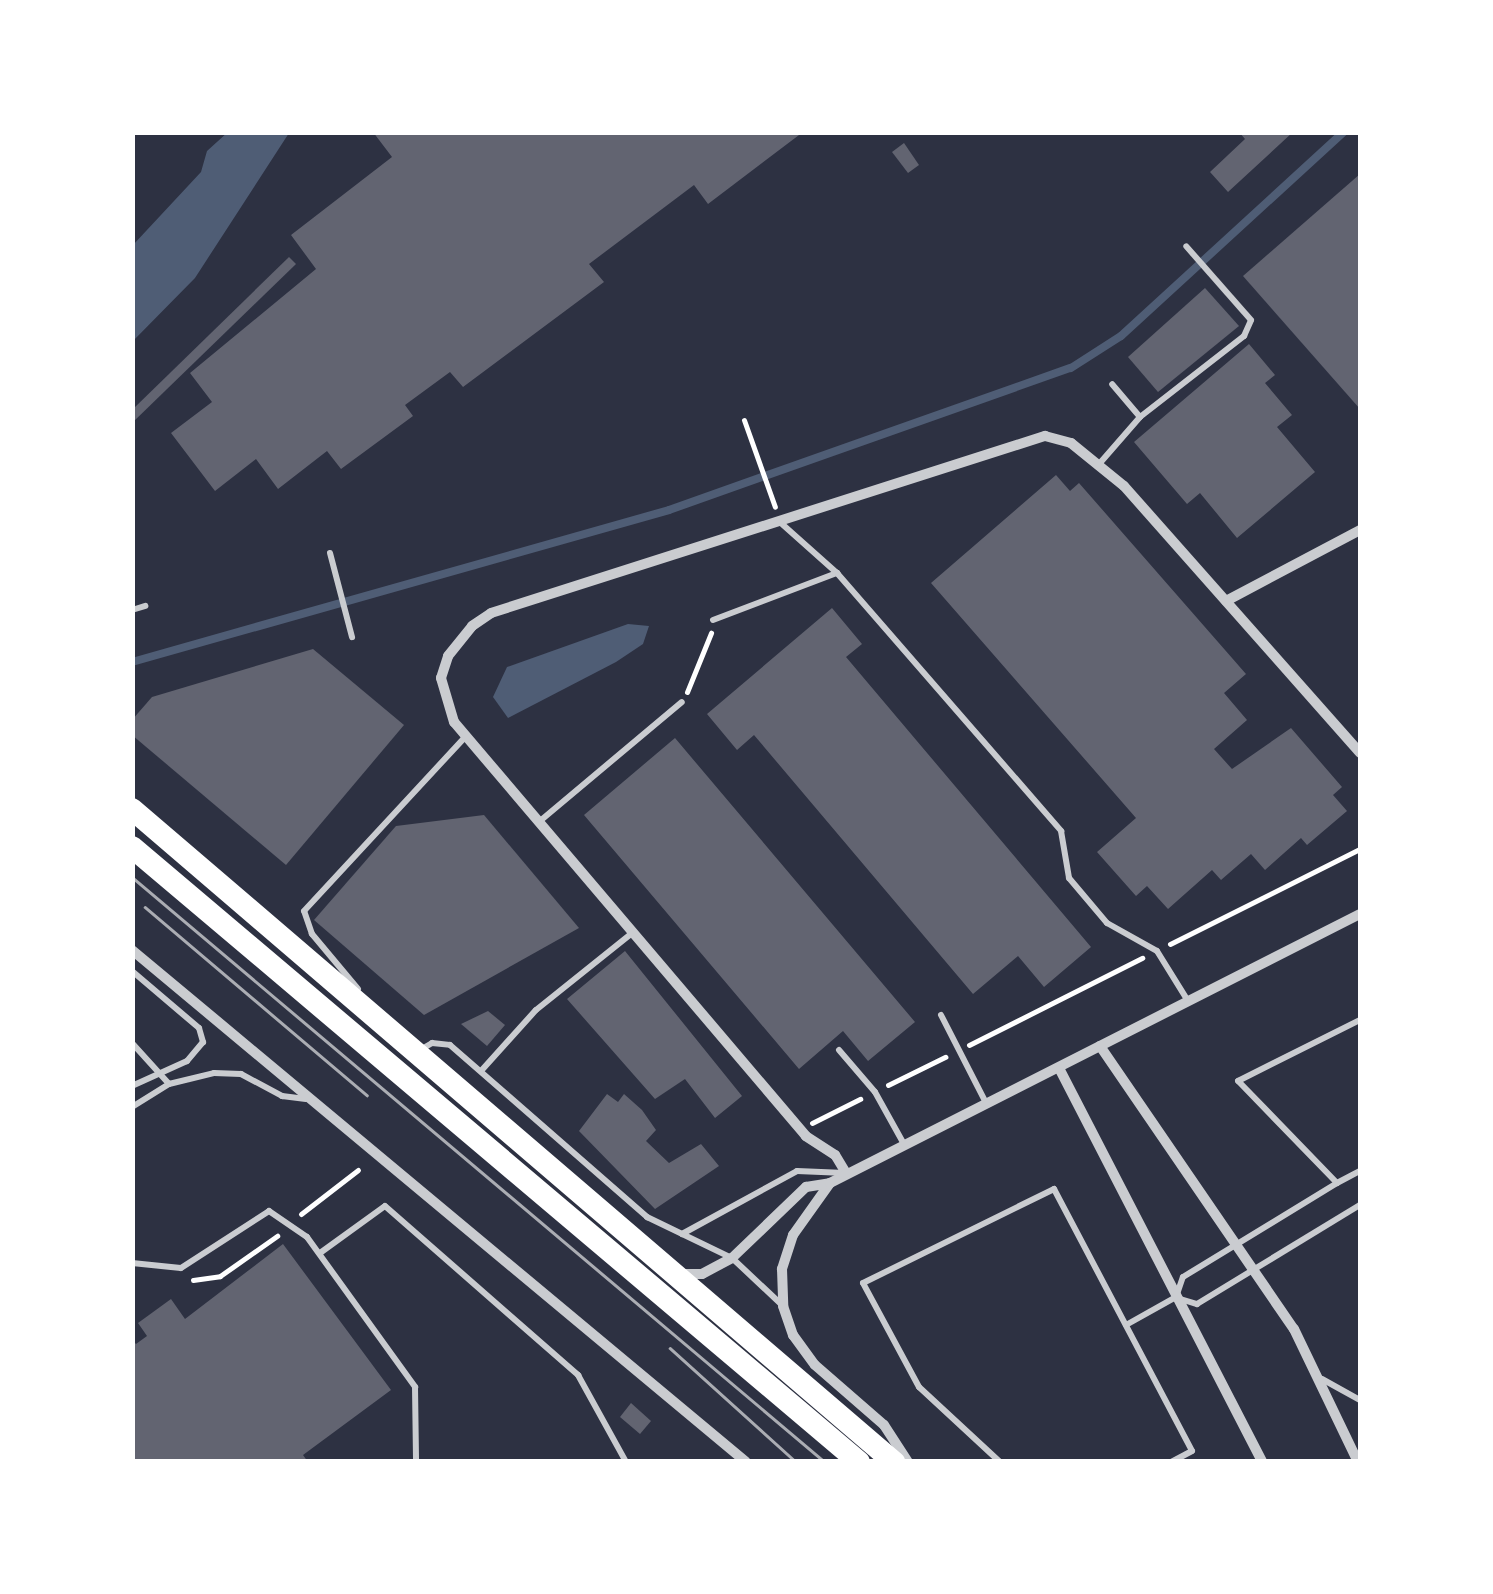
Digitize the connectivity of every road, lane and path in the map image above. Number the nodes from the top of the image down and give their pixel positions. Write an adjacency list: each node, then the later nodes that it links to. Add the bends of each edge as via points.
1 (1186, 246): 3 (lane, via 1250,320 1244,336)
2 (1112, 384): 3 (lane)
3 (1140, 417): 5 (lane)
4 (744, 420): 6 (path)
5 (1100, 463): 7 (street, via 1071,443 1045,436 1015,441); 11 (street)
6 (776, 510)
7 (782, 524): 10 (lane); 15 (street, via 492,613 459,638 441,678 444,700)
8 (1360, 530): 11 (street)
9 (330, 553): 13 (lane)
10 (836, 573): 12 (lane); 24 (lane, via 1061,830 1069,878 1106,923)
11 (1226, 601): 16 (street)
12 (712, 620): 14 (path)
13 (352, 637)
14 (682, 702): 18 (lane)
15 (465, 737): 18 (street); 33 (lane, via 374,828 304,912 312,934)
16 (1360, 753)
17 (132, 809): 33 (main road)
18 (538, 822): 22 (street)
19 (132, 847): 70 (main road)
20 (1360, 849): 24 (path)
21 (1360, 914): 26 (street)
22 (632, 932): 35 (lane, via 536,1010); 43 (street)
23 (132, 950): 40 (street)
24 (1157, 951): 26 (lane); 32 (path)
25 (132, 971): 36 (lane, via 198,1028 198,1054)
26 (1188, 1002): 30 (street)
27 (942, 1015): 32 (lane)
28 (1360, 1020): 49 (lane, via 1238,1081)
29 (132, 1043): 36 (lane)
30 (1100, 1046): 34 (street); 55 (street)
31 (839, 1050): 39 (lane)
32 (959, 1050): 39 (path); 41 (lane)
33 (413, 1054): 35 (lane, via 432,1043 450,1044); 60 (main road)
34 (1059, 1068): 41 (street); 62 (street)
35 (481, 1071): 53 (lane, via 647,1217)
36 (161, 1072): 37 (lane); 38 (lane)
37 (169, 1084): 40 (lane, via 241,1074 282,1096); 42 (lane)
38 (132, 1086)
39 (875, 1092): 43 (path); 44 (lane)
40 (312, 1100): 67 (street)
41 (986, 1104): 44 (street)
42 (132, 1107)
43 (800, 1129): 47 (street)
44 (904, 1144): 47 (street)
45 (358, 1170): 51 (path)
46 (1360, 1171): 49 (lane)
47 (846, 1173): 48 (street); 53 (lane, via 798,1171)
48 (830, 1183): 57 (street, via 806,1186); 63 (street, via 793,1236 782,1270)
49 (1337, 1184): 55 (lane)
50 (1360, 1204): 59 (lane)
51 (288, 1224): 52 (path); 56 (lane); 58 (lane, via 268,1211 181,1268)
52 (274, 1234): 54 (path); 61 (path, via 220,1276)
53 (682, 1234): 57 (lane)
54 (284, 1240)
55 (1233, 1245): 59 (street); 62 (lane, via 1183,1277)
56 (320, 1254): 68 (lane, via 415,1387); 69 (lane, via 385,1206 578,1375)
57 (732, 1258): 60 (street, via 702,1274); 63 (lane)
58 (132, 1263)
59 (1252, 1270): 62 (lane, via 1197,1304); 65 (street)
60 (674, 1274): 71 (main road)
61 (177, 1282)
62 (1176, 1297): 64 (lane); 75 (street)
63 (783, 1306): 72 (street, via 793,1335 815,1364 884,1425)
64 (1126, 1325): 73 (lane, via 1054,1189 863,1284 919,1387); 74 (lane, via 1192,1451)
65 (1322, 1379): 66 (lane); 76 (street)
66 (1360, 1400)
67 (744, 1461)
68 (416, 1462)
69 (626, 1462)
70 (859, 1462)
71 (894, 1462)
72 (908, 1462)
73 (1000, 1462)
74 (1171, 1462)
75 (1262, 1462)
76 (1358, 1462)

